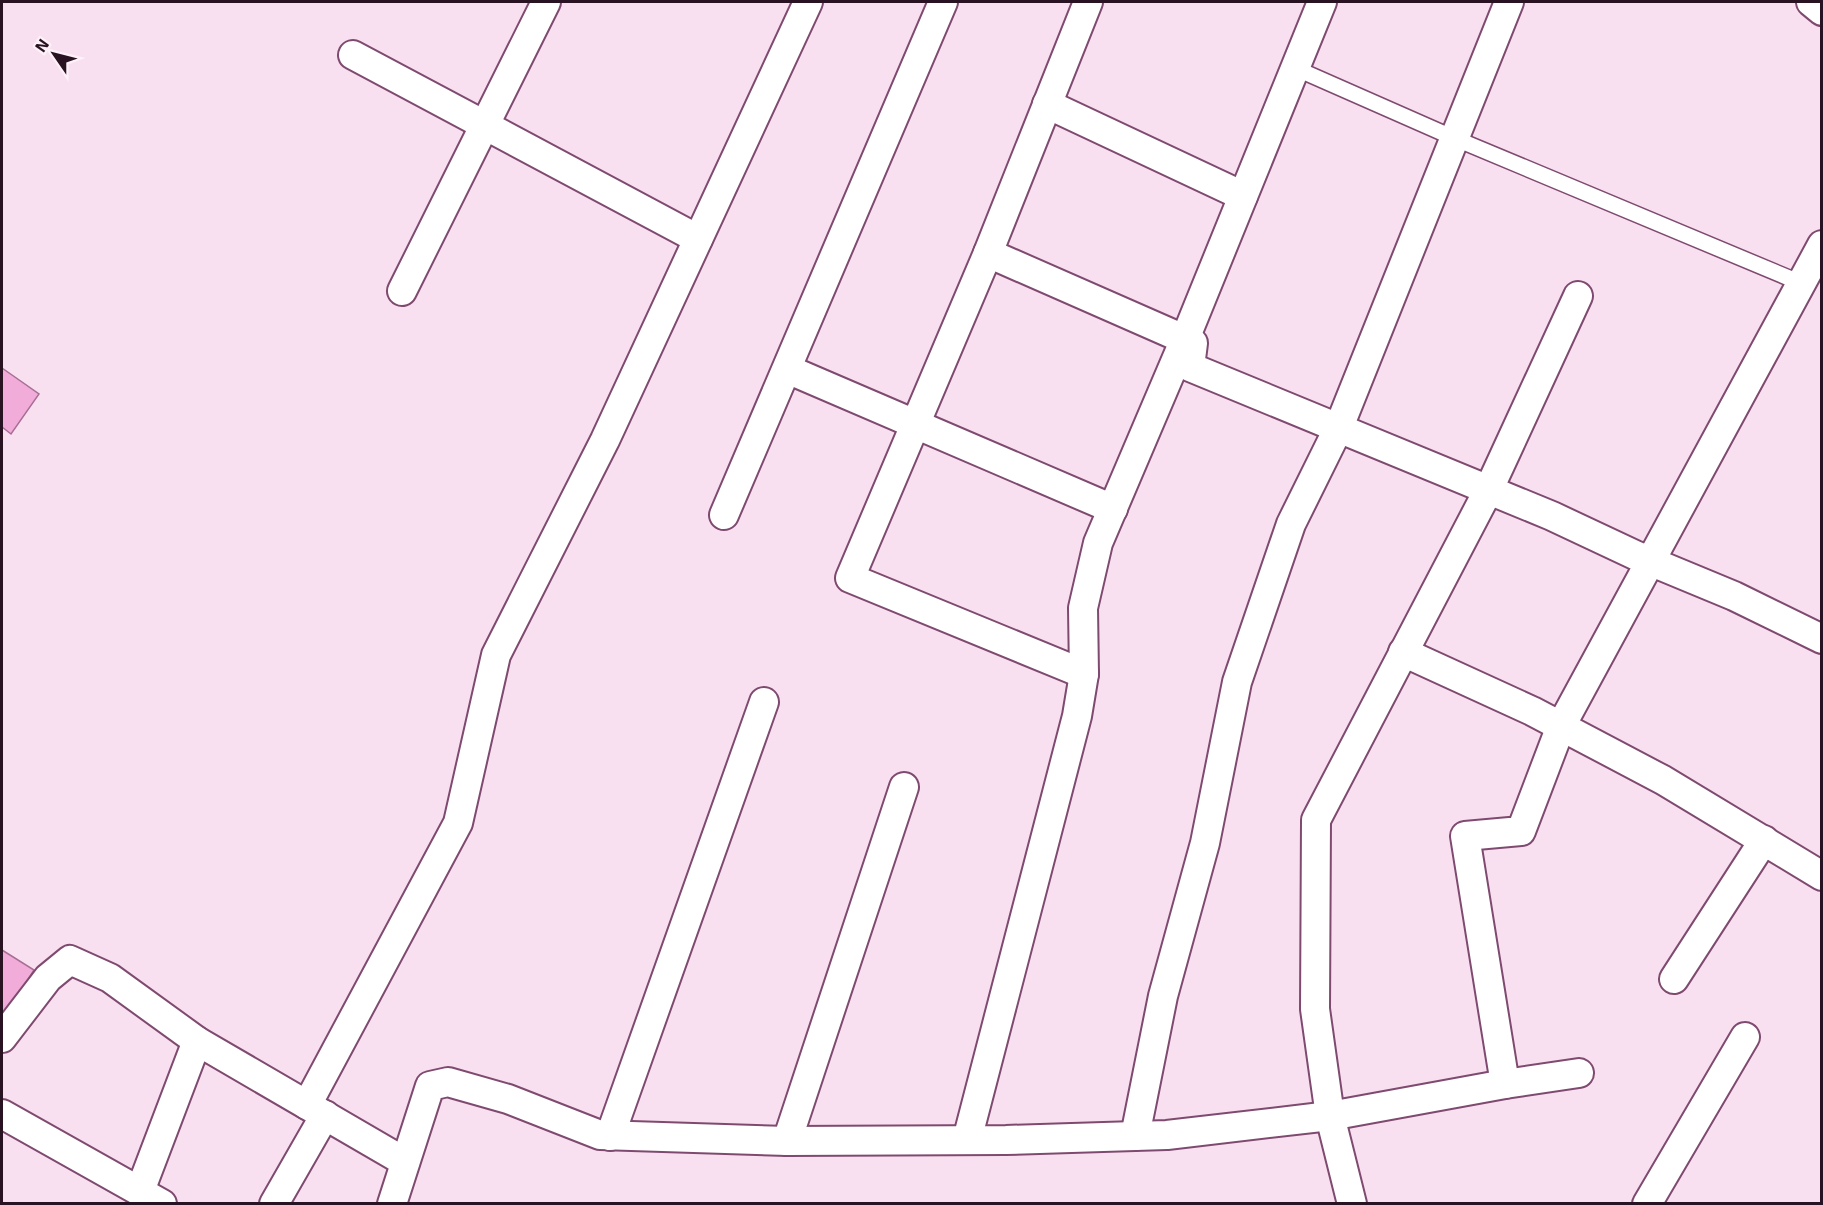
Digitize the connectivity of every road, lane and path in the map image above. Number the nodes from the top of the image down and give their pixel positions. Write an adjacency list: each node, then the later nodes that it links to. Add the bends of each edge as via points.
1 (546, 2): 12 (street)
2 (808, 2): 15 (street)
3 (943, 2): 22 (street)
4 (1088, 2): 11 (street)
5 (1322, 2): 10 (street)
6 (1509, 2): 13 (street)
7 (1811, 2): 8 (street)
8 (1821, 11)
9 (353, 55): 12 (street)
10 (1295, 68): 13 (lane); 14 (street)
11 (1047, 104): 14 (street); 17 (street)
12 (484, 125): 15 (street); 19 (street)
13 (1454, 138): 18 (lane); 24 (street)
14 (1243, 196): 21 (street)
15 (698, 239): 43 (street, via 605,440 496,655 458,823)
16 (1821, 245): 18 (street)
17 (988, 253): 21 (street); 23 (street)
18 (1801, 283): 28 (street)
19 (402, 291)
20 (1578, 296): 25 (street)
21 (1185, 339): 24 (street, via 1193,343 1190,367); 26 (street)
22 (787, 369): 23 (street); 27 (street)
23 (916, 424): 26 (street); 31 (street, via 850,578)
24 (1339, 427): 25 (street); 47 (street, via 1291,524 1237,682 1205,843 1163,996)
25 (1489, 489): 28 (street); 30 (street)
26 (1113, 509): 31 (street, via 1098,543 1083,609)
27 (724, 515)
28 (1650, 561): 29 (street, via 1734,596); 33 (street)
29 (1821, 639)
30 (1403, 652): 33 (street); 45 (street, via 1316,820 1315,1009)
31 (1084, 674): 48 (street, via 1077,716)
32 (764, 702): 46 (street)
33 (1561, 726): 35 (street); 42 (street, via 1521,831 1465,836)
34 (904, 787): 49 (street)
35 (1764, 840): 36 (street); 37 (street)
36 (1821, 876)
37 (1674, 979)
38 (1745, 1037): 55 (street)
39 (2, 1038): 40 (street, via 48,978 70,960 110,978)
40 (196, 1041): 43 (street); 51 (street)
41 (1579, 1073): 42 (street)
42 (1505, 1084): 45 (street)
43 (316, 1110): 50 (street); 52 (street)
44 (2, 1114): 51 (street)
45 (1330, 1116): 47 (street); 54 (street)
46 (610, 1136): 49 (street); 50 (street, via 600,1136 508,1099 448,1082 430,1086)
47 (1135, 1136): 48 (street)
48 (967, 1140): 49 (street)
49 (787, 1141)
50 (405, 1162): 53 (street)
51 (151, 1197)
52 (274, 1203)
53 (392, 1203)
54 (1352, 1203)
55 (1647, 1203)

